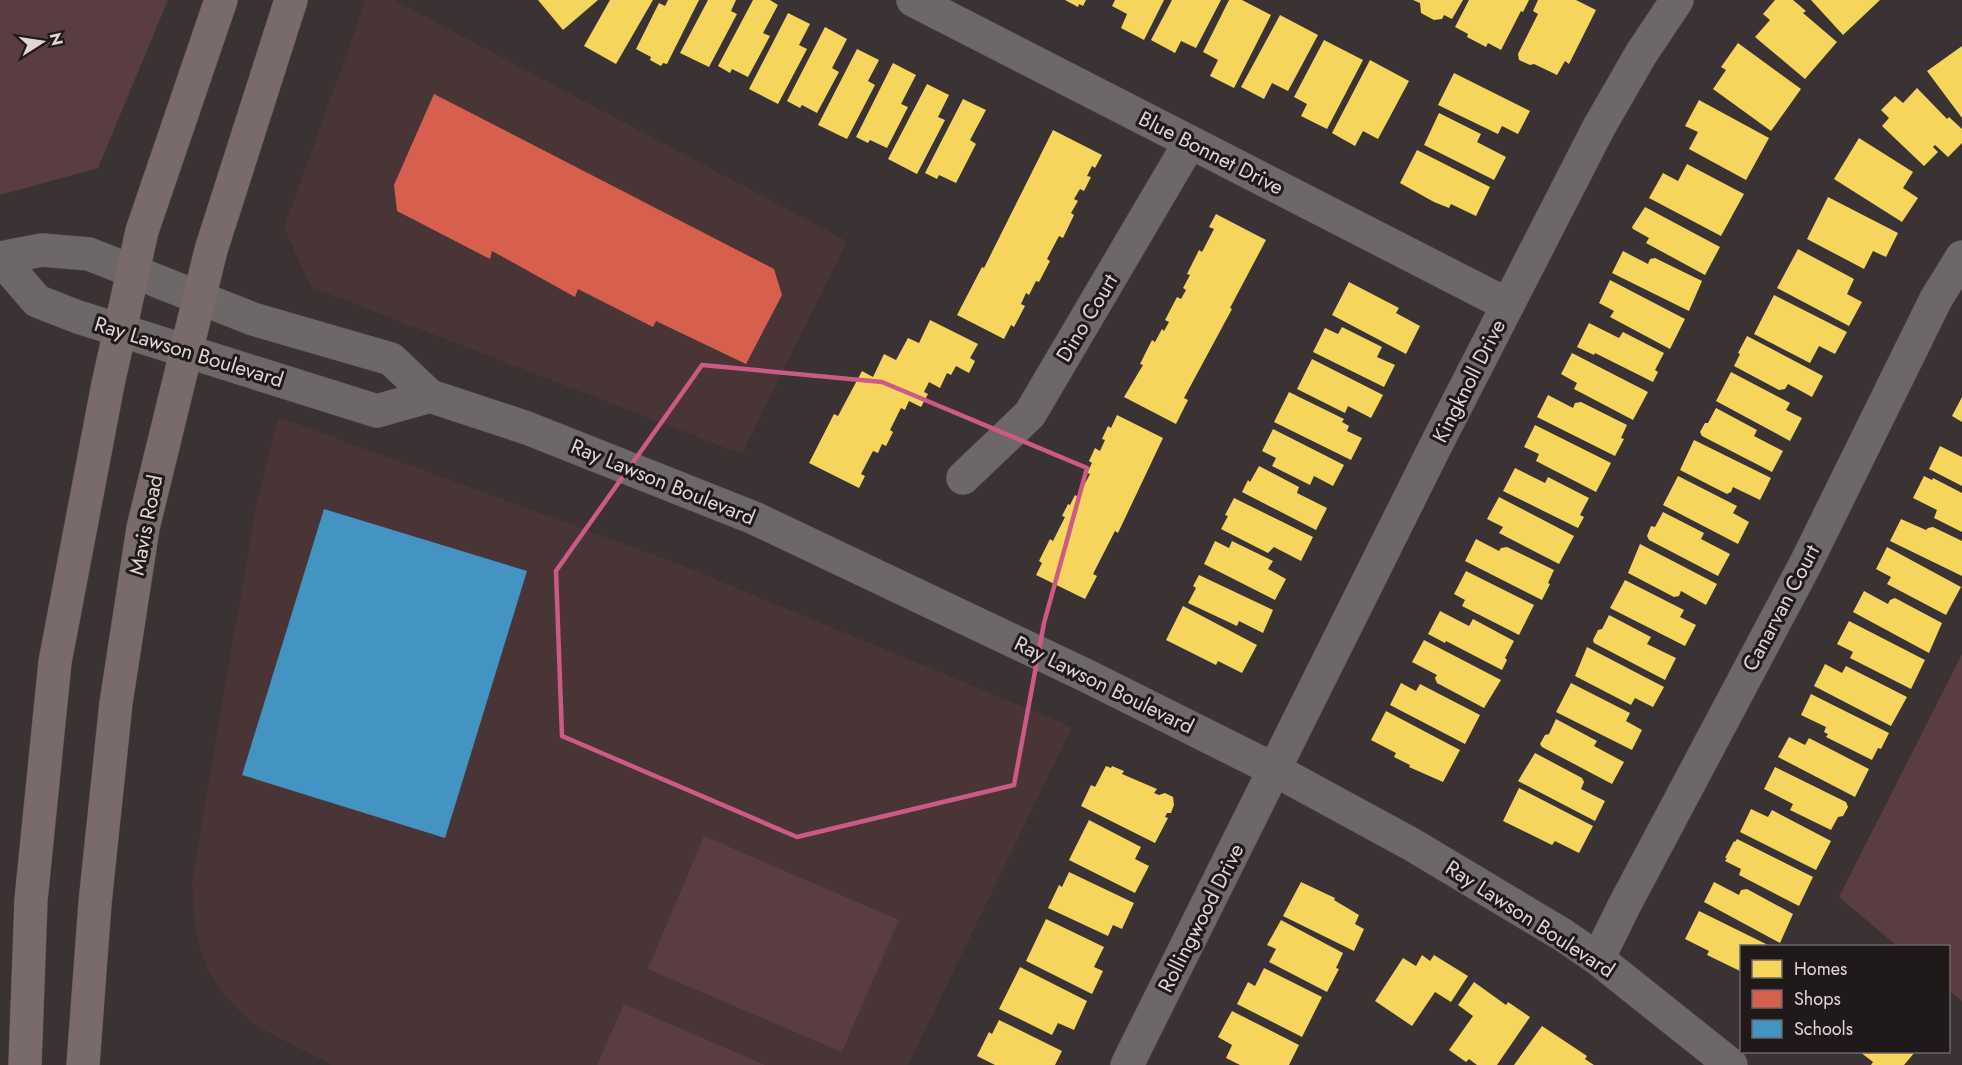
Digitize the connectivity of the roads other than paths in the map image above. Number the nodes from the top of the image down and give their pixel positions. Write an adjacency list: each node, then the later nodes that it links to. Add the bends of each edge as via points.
1 (221, 0): 8 (main road, via 142,231)
2 (291, 0): 9 (main road, Mavis Road)
3 (913, 0): 5 (street, Blue Bonnet Drive)
4 (1677, 0): 10 (street, Kingknoll Drive, via 1599,127)
5 (1190, 142): 10 (street, Blue Bonnet Drive); 14 (street, Dino Court, via 1030,414)
6 (1962, 257): 16 (street, Canarvan Court, via 1936,299 1806,563)
7 (0, 258): 8 (street, Ray Lawson Boulevard, via 42,250 88,254); 11 (street, Ray Lawson Boulevard, via 37,301)
8 (133, 272): 9 (street, Ray Lawson Boulevard); 11 (main road)
9 (199, 298): 12 (main road, Mavis Road); 13 (street, Ray Lawson Boulevard, via 253,319 391,359)
10 (1508, 305): 15 (street, Kingknoll Drive)
11 (120, 330): 12 (street, Ray Lawson Boulevard); 17 (main road, via 55,662 31,900)
12 (186, 350): 13 (street, Ray Lawson Boulevard, via 377,411); 18 (main road, Mavis Road, via 142,528 118,692 95,903)
13 (430, 396): 15 (street, Ray Lawson Boulevard, via 527,428 754,518)
14 (963, 477)
15 (1275, 770): 16 (street, Ray Lawson Boulevard, via 1411,844); 19 (street, Rollingwood Drive)
16 (1598, 959): 20 (street, Ray Lawson Boulevard)
17 (25, 1065)
18 (83, 1065)
19 (1127, 1065)
20 (1731, 1065)

